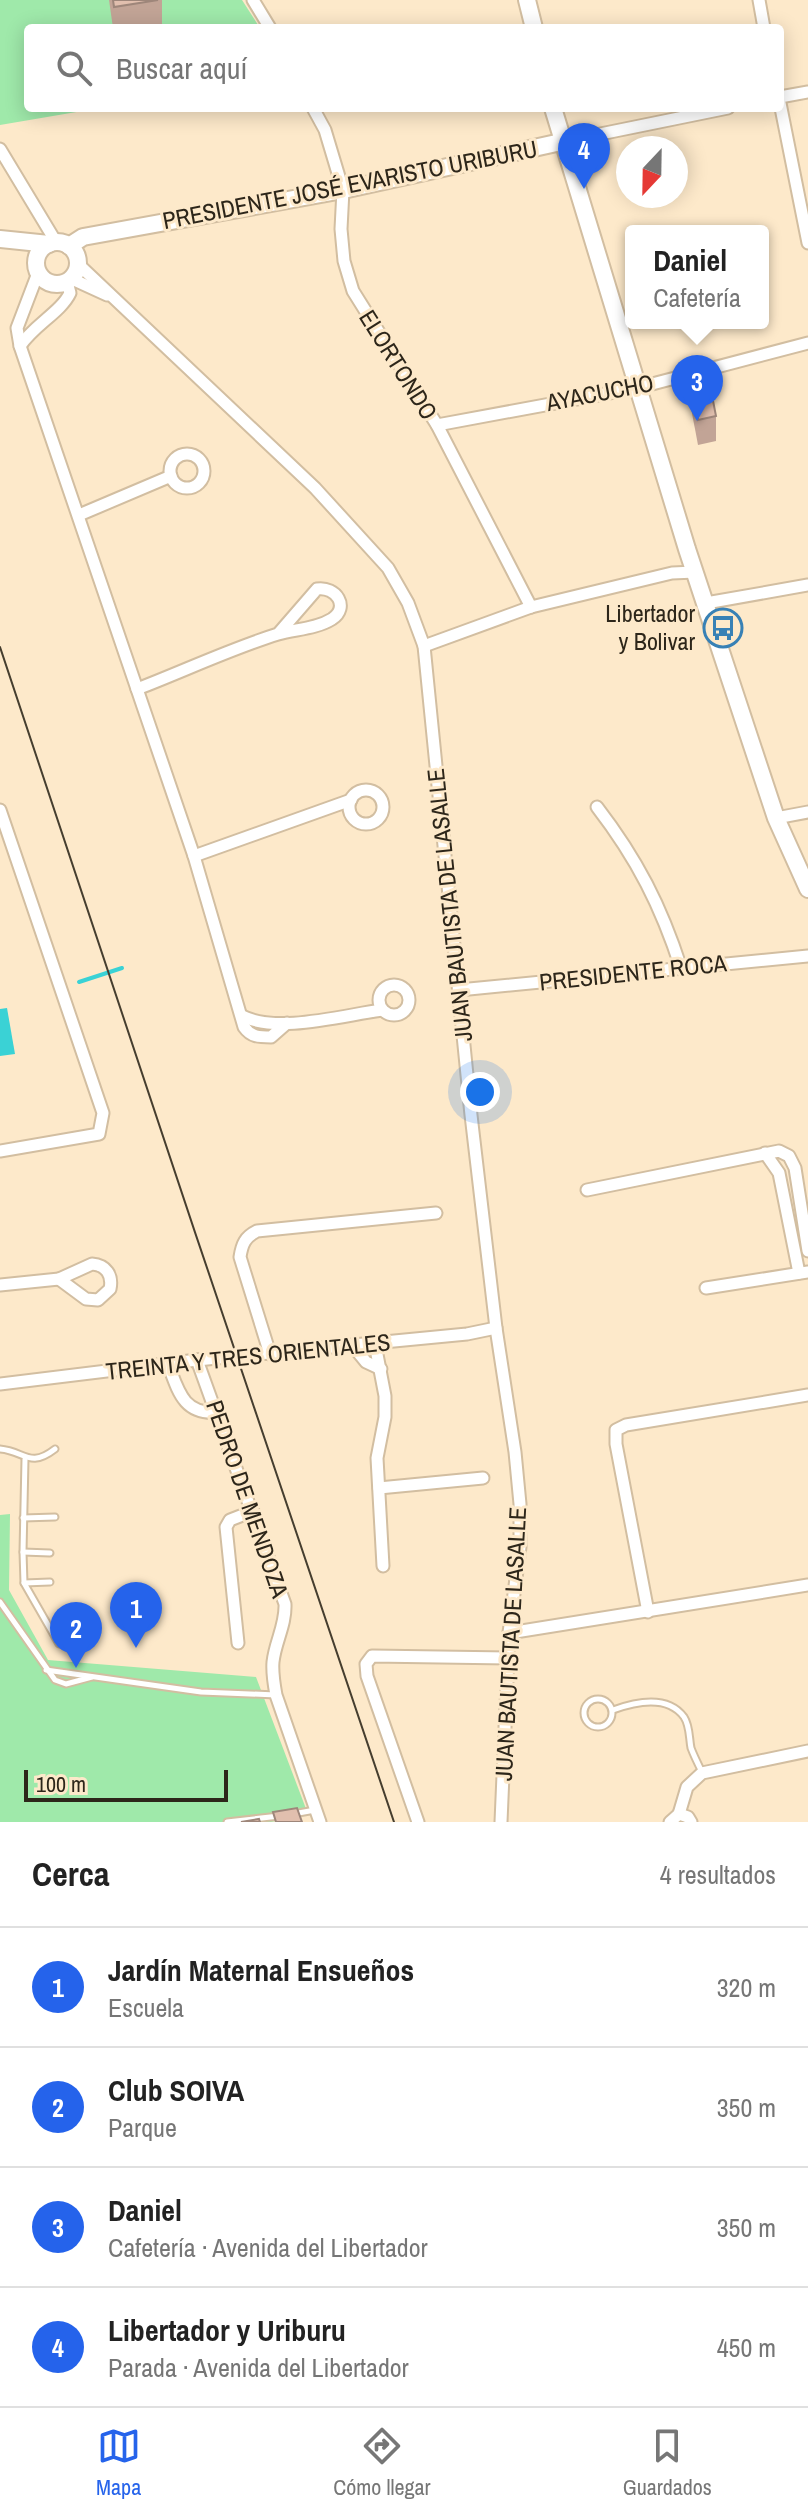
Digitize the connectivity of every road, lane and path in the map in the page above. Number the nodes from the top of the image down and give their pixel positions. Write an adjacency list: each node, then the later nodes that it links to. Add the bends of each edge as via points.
1 (253, 0): 4 (street)
2 (527, 0): 5 (main road)
3 (759, 0): 6 (street)
4 (268, 24)
5 (533, 24)
6 (763, 24)
7 (808, 92): 8 (street)
8 (784, 99)
9 (315, 112): 15 (street, ELORTONDO)
10 (554, 112): 13 (main road)
11 (708, 112): 13 (street, PRESIDENTE JOSÉ EVARISTO URIBURU)
12 (782, 112): 17 (street)
13 (561, 142): 15 (main road, PRESIDENTE JOSÉ EVARISTO URIBURU); 23 (main road)
14 (0, 149): 18 (street)
15 (343, 190): 18 (main road, PRESIDENTE JOSÉ EVARISTO URIBURU); 24 (street, ELORTONDO, via 344,261 353,291)
16 (4, 239): 18 (main road, PRESIDENTE JOSÉ EVARISTO URIBURU); 19 (main road, PRESIDENTE JOSÉ EVARISTO URIBURU)
17 (808, 243)
18 (58, 244): 19 (main road, via 39,253); 20 (main road, via 77,257)
19 (37, 266): 20 (main road, via 51,283); 22 (street, via 17,328)
20 (72, 275): 22 (street, via 66,302); 32 (street, JUAN BAUTISTA DE LASALLE, via 115,299 315,488 388,568)
21 (808, 343): 23 (street, AYACUCHO)
22 (20, 346): 26 (street)
23 (637, 388): 24 (street, AYACUCHO); 27 (main road)
24 (437, 425): 30 (street, ELORTONDO)
25 (171, 476): 26 (street)
26 (79, 515): 33 (street)
27 (695, 572): 29 (main road); 30 (street)
28 (808, 585): 29 (street)
29 (706, 603): 38 (main road)
30 (531, 607): 32 (street)
31 (278, 634): 31 (street, via 331,619 338,613 338,595 317,589); 33 (street)
32 (424, 646): 43 (street, JUAN BAUTISTA DE LASALLE)
33 (137, 689): 39 (street)
34 (351, 800): 39 (street)
35 (597, 807): 42 (street, via 648,883)
36 (0, 810): 45 (street, via 103,1113 99,1134)
37 (808, 812): 38 (street)
38 (776, 818): 40 (main road)
39 (194, 856): 44 (street, via 248,1033 271,1037 287,1023)
40 (808, 889)
41 (808, 956): 42 (street, PRESIDENTE ROCA)
42 (681, 968): 43 (street, PRESIDENTE ROCA)
43 (459, 990): 59 (street, JUAN BAUTISTA DE LASALLE)
44 (382, 1010)
45 (0, 1151)
46 (765, 1153): 48 (street, via 789,1156); 49 (street); 50 (street)
47 (808, 1165): 48 (street)
48 (795, 1168): 49 (street); 51 (street)
49 (779, 1173): 52 (street)
50 (587, 1190)
51 (801, 1206): 52 (street); 54 (street)
52 (786, 1208): 55 (street)
53 (436, 1213): 62 (street, via 247,1236 240,1257)
54 (808, 1251)
55 (803, 1272): 58 (street)
56 (59, 1279): 57 (street)
57 (0, 1285)
58 (706, 1288)
59 (496, 1328): 60 (street, TREINTA Y TRES ORIENTALES); 85 (street, JUAN BAUTISTA DE LASALLE, via 520,1504)
60 (375, 1344): 61 (street, TREINTA Y TRES ORIENTALES); 65 (street)
61 (353, 1346): 62 (street, TREINTA Y TRES ORIENTALES); 65 (street, via 366,1362)
62 (270, 1354): 63 (street, TREINTA Y TRES ORIENTALES)
63 (197, 1360): 64 (street, TREINTA Y TRES ORIENTALES); 68 (street, PEDRO DE MENDOZA)
64 (168, 1364): 66 (street, TREINTA Y TRES ORIENTALES); 68 (street, via 178,1392 191,1407)
65 (381, 1369): 73 (street, via 385,1417 377,1458)
66 (0, 1384)
67 (808, 1395): 84 (street, via 616,1430)
68 (217, 1412): 74 (street, PEDRO DE MENDOZA)
69 (0, 1449): 71 (lane)
70 (55, 1449): 71 (lane, via 41,1458)
71 (25, 1459): 76 (lane)
72 (483, 1478): 73 (street)
73 (379, 1488): 79 (street)
74 (253, 1511): 87 (street, via 226,1527); 91 (street, PEDRO DE MENDOZA, via 285,1604 273,1659)
75 (55, 1517): 76 (lane)
76 (23, 1518): 77 (lane)
77 (23, 1552): 78 (lane); 81 (lane)
78 (50, 1553)
79 (383, 1566)
80 (50, 1582): 81 (lane)
81 (24, 1583): 86 (lane, via 59,1644)
82 (808, 1585): 84 (street)
83 (1, 1607): 89 (lane)
84 (648, 1612): 85 (street)
85 (509, 1633): 88 (street, JUAN BAUTISTA DE LASALLE)
86 (79, 1642)
87 (238, 1643)
88 (508, 1658): 98 (street, via 372,1656 366,1664); 99 (street, JUAN BAUTISTA DE LASALLE)
89 (46, 1670): 90 (lane); 90 (lane, via 66,1684)
90 (94, 1677): 91 (lane, via 201,1692)
91 (276, 1695): 95 (street, PEDRO DE MENDOZA)
92 (613, 1710): 92 (lane, via 597,1698 586,1705 585,1719 596,1727 609,1723); 94 (lane, via 641,1701 669,1706 688,1725)
93 (808, 1751): 94 (street)
94 (702, 1773): 96 (street, via 687,1787)
95 (318, 1816): 97 (lane)
96 (675, 1818): 100 (street, via 688,1817)
97 (227, 1822)
98 (418, 1822)
99 (501, 1822)
100 (691, 1822)

